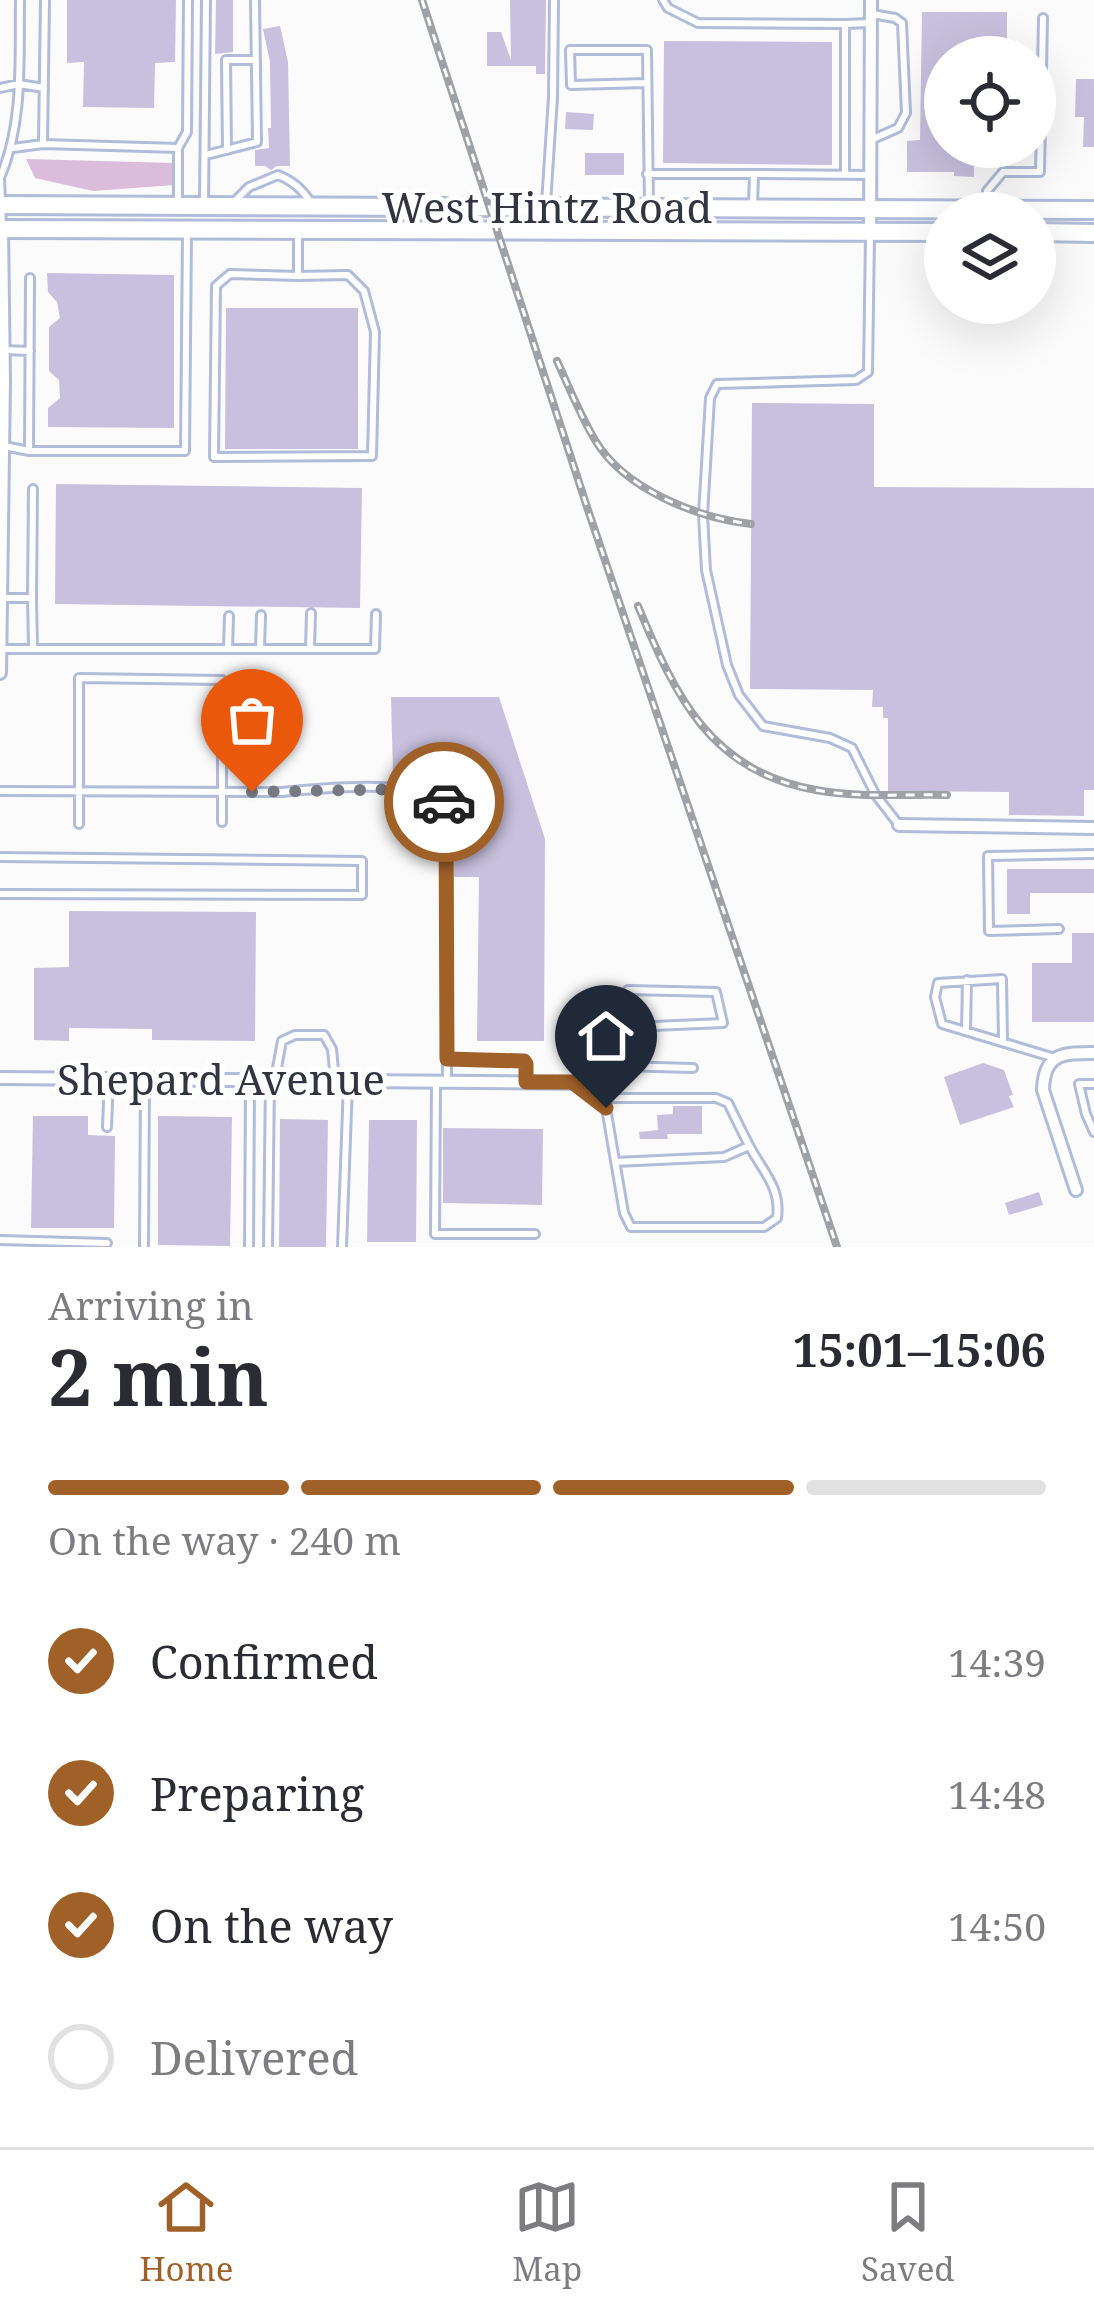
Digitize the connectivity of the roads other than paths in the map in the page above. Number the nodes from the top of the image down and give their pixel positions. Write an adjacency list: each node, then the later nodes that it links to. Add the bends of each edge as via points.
1 (20, 0): 13 (lane)
2 (45, 0): 15 (lane)
3 (188, 0): 19 (lane, via 187,132)
4 (206, 0): 21 (lane)
5 (255, 0): 11 (lane)
6 (554, 0): 33 (lane)
7 (663, 0): 10 (lane, via 698,23)
8 (871, 12): 10 (lane); 16 (street); 16 (lane, via 902,23 906,113 898,128)
9 (1043, 18): 27 (lane, via 1040,172 1004,172)
10 (845, 24): 24 (lane)
11 (256, 60): 20 (lane, via 257,142); 20 (lane, via 226,60)
12 (647, 83): 12 (lane, via 646,50 570,50 571,85); 22 (lane)
13 (19, 84): 14 (lane); 15 (lane); 18 (lane)
14 (0, 88)
15 (44, 88): 17 (lane)
16 (870, 140): 25 (street)
17 (43, 144): 18 (lane); 19 (lane)
18 (13, 148): 26 (lane)
19 (178, 148): 29 (lane)
20 (227, 150): 21 (lane)
21 (205, 155): 30 (lane)
22 (647, 174): 23 (lane); 34 (lane)
23 (754, 174): 24 (lane); 37 (lane)
24 (845, 175): 25 (lane)
25 (870, 175): 35 (street)
26 (0, 177): 28 (lane)
27 (987, 192)
28 (1, 205): 29 (main road, West Hintz Road); 40 (lane)
29 (178, 206): 30 (main road, West Hintz Road)
30 (204, 206): 31 (main road, West Hintz Road)
31 (230, 206): 32 (main road, West Hintz Road); 32 (lane, via 278,175)
32 (313, 206): 33 (main road, West Hintz Road)
33 (546, 208): 34 (main road, West Hintz Road)
34 (650, 208): 37 (main road, West Hintz Road)
35 (870, 209): 36 (main road, West Hintz Road); 37 (main road, West Hintz Road); 43 (street)
36 (924, 209)
37 (753, 210)
38 (1056, 210): 39 (main road, West Hintz Road)
39 (1094, 210)
40 (1, 229): 41 (main road, West Hintz Road); 50 (street)
41 (187, 229): 42 (main road, West Hintz Road); 52 (lane, via 185,451)
42 (298, 230): 43 (main road, West Hintz Road); 47 (lane)
43 (870, 231): 44 (main road, West Hintz Road); 73 (lane, via 868,372 856,380 718,385 710,398 703,515 706,571 739,695 763,726 851,748)
44 (924, 232)
45 (1056, 232): 46 (main road)
46 (1094, 233)
47 (298, 276): 47 (lane, via 230,274 216,286 214,457 372,456 375,332 364,291 349,275)
48 (30, 278): 49 (lane)
49 (30, 351): 50 (lane); 52 (lane)
50 (2, 356): 51 (street)
51 (3, 446): 52 (lane); 53 (street)
52 (29, 451)
53 (1, 485): 55 (street)
54 (33, 489): 57 (lane)
55 (1, 574): 56 (street)
56 (1, 598): 57 (lane); 62 (street)
57 (32, 598): 63 (lane)
58 (311, 614): 66 (lane)
59 (376, 614): 66 (lane, via 375,649)
60 (261, 615): 65 (lane)
61 (229, 616): 64 (lane)
62 (0, 649): 63 (lane); 67 (street)
63 (33, 649): 64 (lane)
64 (228, 649): 65 (lane)
65 (260, 649): 66 (lane)
66 (310, 649)
67 (0, 673)
68 (0, 791): 69 (lane)
69 (79, 791): 70 (lane); 70 (lane, via 79,678 222,680); 72 (lane)
70 (222, 792): 71 (lane); 85 (lane, via 411,789 442,798)
71 (222, 822)
72 (79, 824)
73 (899, 825): 74 (street)
74 (1094, 828)
75 (1094, 854): 78 (lane, via 988,856 989,931)
76 (0, 857): 77 (lane, via 362,861 362,895)
77 (0, 894)
78 (1059, 929)
79 (967, 980): 81 (lane); 81 (lane, via 935,987 942,1024); 82 (lane, via 1002,979)
80 (628, 990): 86 (lane, via 716,992 723,1023 630,1028)
81 (966, 1031): 82 (lane)
82 (1003, 1042): 84 (lane)
83 (1094, 1053): 84 (street)
84 (1055, 1058): 104 (street, via 1043,1090)
85 (447, 1059): 94 (lane); 95 (lane, via 524,1061)
86 (616, 1066): 87 (lane); 96 (lane)
87 (693, 1068)
88 (0, 1078): 89 (street, Shepard Avenue)
89 (109, 1079): 90 (street, Shepard Avenue); 100 (lane)
90 (145, 1079): 91 (street, Shepard Avenue); 108 (lane)
91 (250, 1080): 92 (street, Shepard Avenue); 109 (lane)
92 (270, 1080): 93 (street, Shepard Avenue); 93 (lane, via 282,1041 313,1034 324,1035); 110 (lane)
93 (342, 1081): 94 (street, Shepard Avenue); 111 (lane)
94 (442, 1082): 95 (street, Shepard Avenue); 105 (lane, via 435,1234)
95 (526, 1082): 96 (street, Shepard Avenue)
96 (579, 1083): 98 (lane)
97 (1094, 1084): 99 (lane, via 1079,1084)
98 (595, 1099): 102 (lane, via 716,1098 728,1102); 103 (lane, via 606,1108)
99 (1090, 1114): 101 (lane)
100 (107, 1126)
101 (1094, 1132)
102 (749, 1146): 103 (lane, via 724,1157); 103 (lane, via 779,1203 777,1218 764,1227 631,1227)
103 (615, 1162)
104 (1076, 1190)
105 (535, 1234)
106 (0, 1240): 107 (lane)
107 (107, 1243)
108 (144, 1247)
109 (249, 1247)
110 (268, 1247)
111 (342, 1247)

